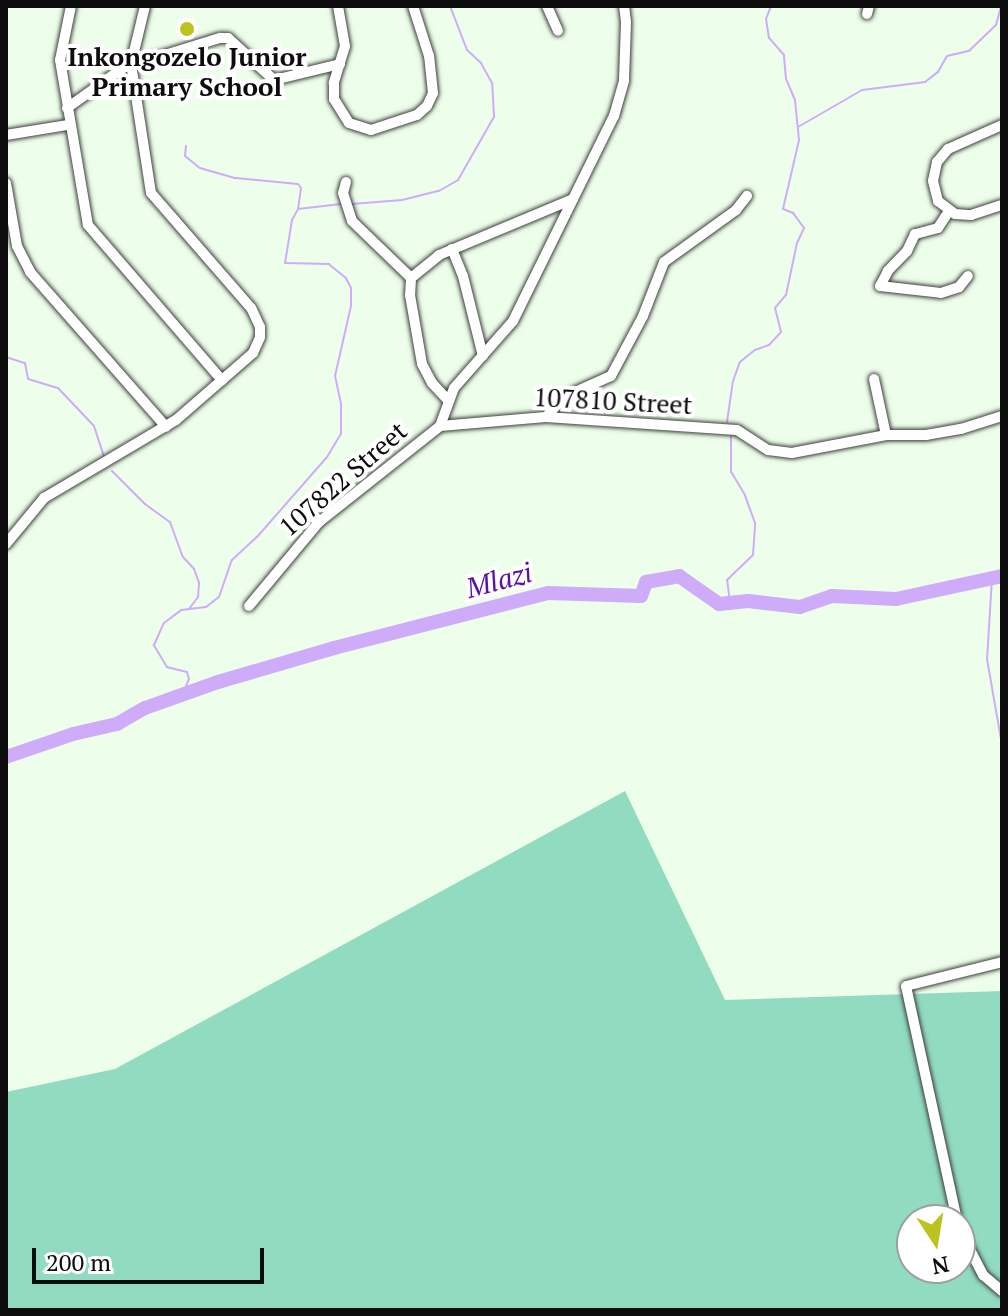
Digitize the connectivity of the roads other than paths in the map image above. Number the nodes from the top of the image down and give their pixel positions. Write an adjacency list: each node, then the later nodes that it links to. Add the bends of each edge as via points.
1 (71, 6): 10 (street, via 60,60)
2 (145, 6): 8 (street)
3 (338, 6): 9 (street, via 345,35)
4 (413, 6): 9 (street, via 434,74 433,93 423,111 378,130 355,127 334,99)
5 (547, 6): 7 (street)
6 (624, 6): 17 (street, via 621,96)
7 (558, 31)
8 (131, 64): 9 (street, via 228,38 274,80); 10 (street); 25 (street, via 151,193 251,308 260,327 253,353)
9 (340, 64)
10 (67, 108): 11 (street)
11 (68, 125): 13 (street); 25 (street, via 88,225)
12 (1002, 125): 19 (street, via 957,144 937,162 933,189)
13 (6, 135)
14 (6, 183): 30 (street, via 17,246 30,272)
15 (344, 187): 22 (street, via 345,208 371,244)
16 (747, 196): 28 (street, via 736,210 664,262 611,376 564,397)
17 (573, 199): 20 (street); 23 (street, via 513,321)
18 (1002, 205): 19 (street, via 971,215)
19 (949, 211): 21 (street, via 938,228 915,234 880,286 941,293 959,287)
20 (452, 249): 22 (street); 23 (street)
21 (968, 276)
22 (411, 278): 26 (street, via 422,364)
23 (483, 356): 26 (street)
24 (874, 379): 31 (street)
25 (222, 380): 30 (street)
26 (448, 400): 29 (street)
27 (1002, 416): 31 (street, via 939,433)
28 (546, 417): 29 (street, 107810 Street); 31 (street, 107810 Street, via 737,430 777,453)
29 (440, 426): 33 (street, 107822 Street, via 319,522)
30 (166, 427): 32 (street, via 44,498)
31 (886, 435)
32 (6, 544)
33 (249, 606)
34 (1002, 962): 35 (street, via 906,986)
35 (954, 1204)
36 (976, 1261): 37 (street)
37 (1002, 1291)

